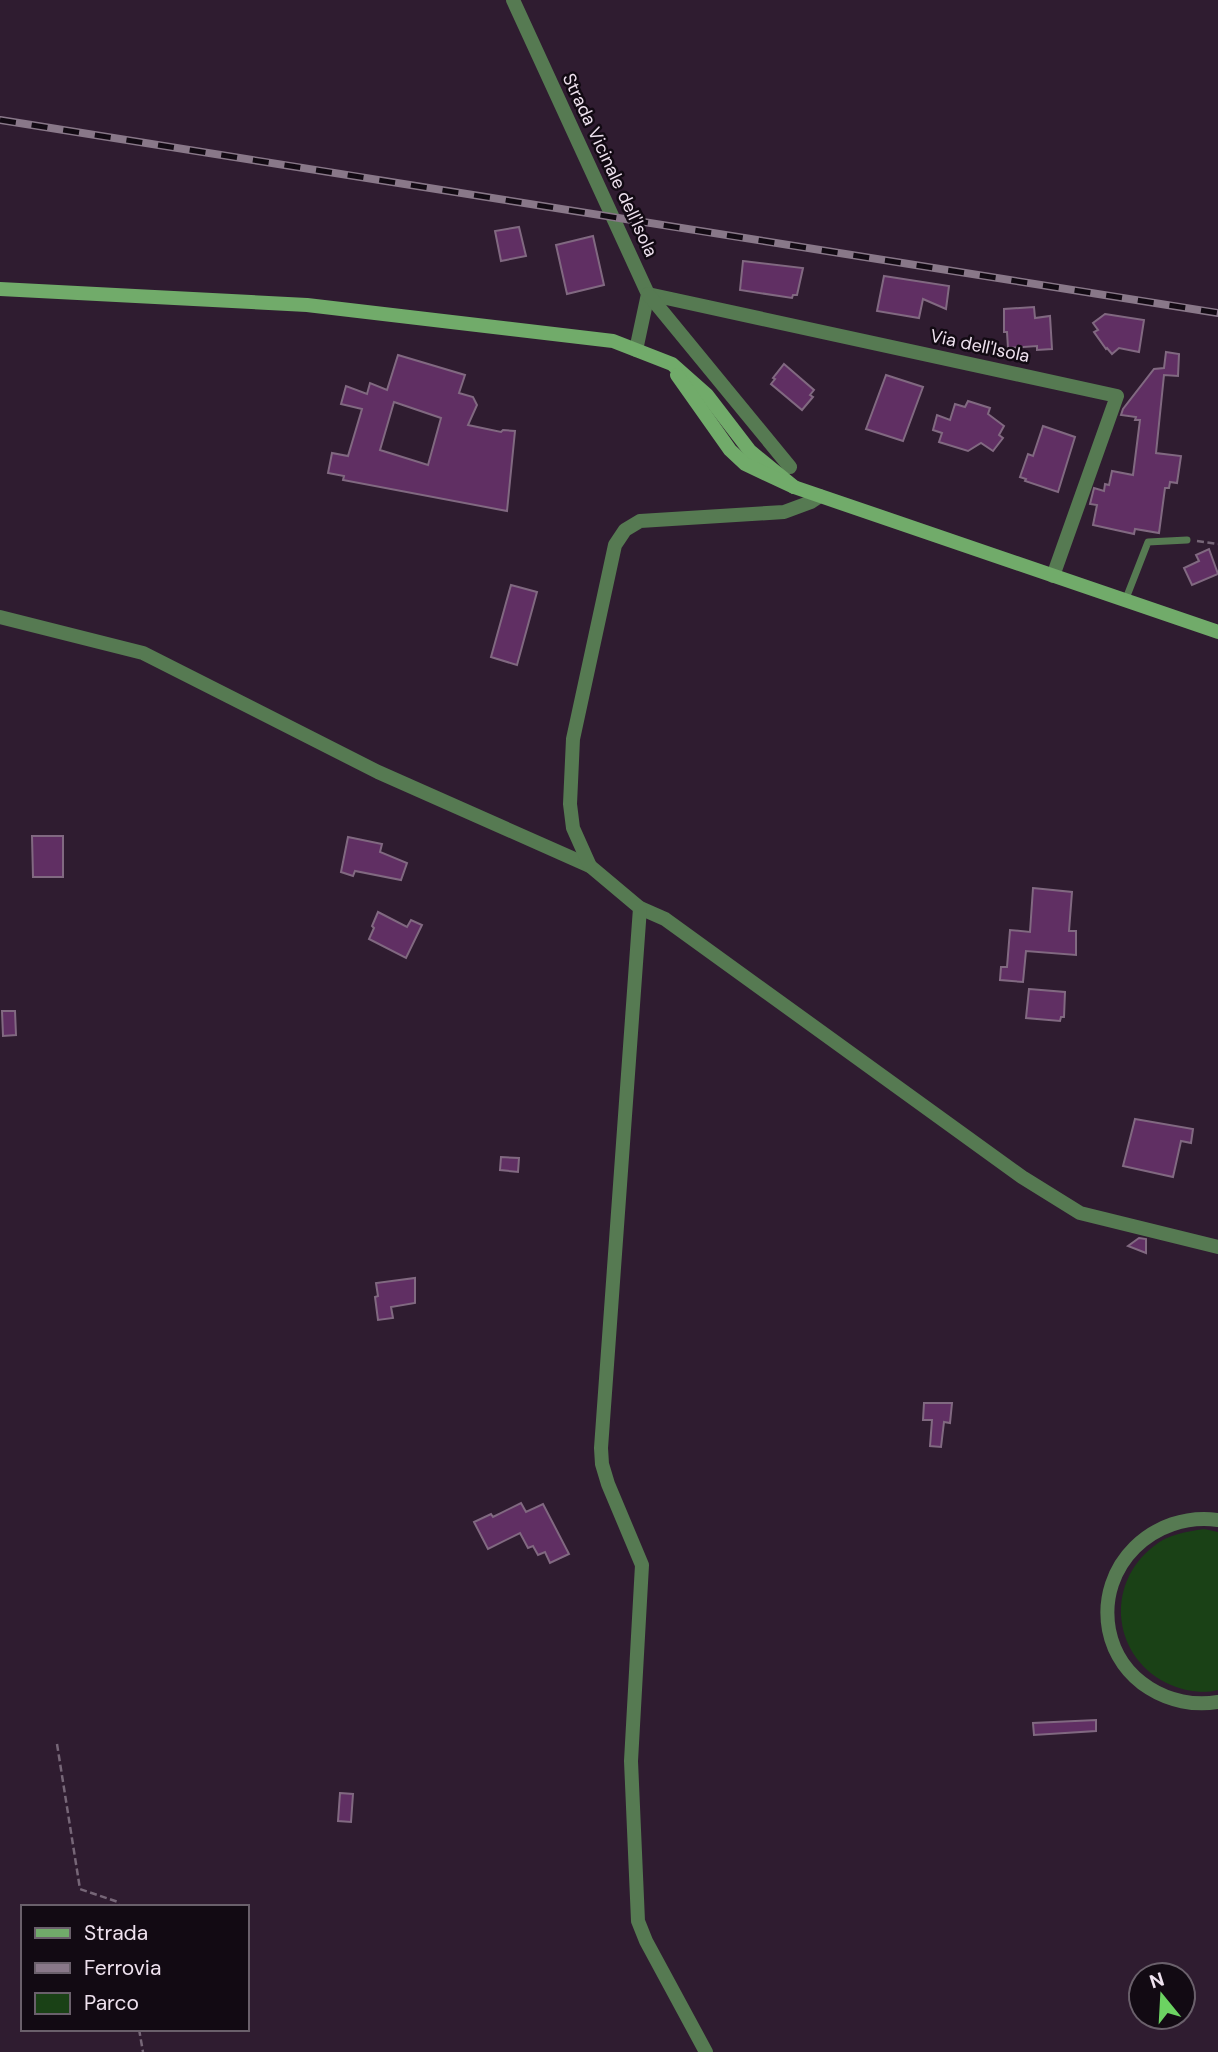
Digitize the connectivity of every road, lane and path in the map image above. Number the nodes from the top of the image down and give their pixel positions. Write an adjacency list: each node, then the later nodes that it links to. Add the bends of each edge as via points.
1 (513, 0): 3 (street, Strada Vicinale dell'Isola)
2 (0, 289): 4 (main road, via 307,305 612,341)
3 (648, 294): 4 (street); 5 (street, Strada Vicinale dell'Isola); 9 (street, Via dell'Isola, via 1117,396)
4 (636, 350): 6 (main road, via 672,364 707,395 750,451 794,487)
5 (790, 467)
6 (820, 496): 9 (main road); 13 (street, via 784,512 640,521 625,530 615,545 573,739 573,828)
7 (1187, 540): 8 (path); 10 (lane, via 1148,542)
8 (1218, 544)
9 (1053, 576): 10 (main road)
10 (1125, 601): 12 (main road)
11 (0, 617): 13 (street, via 143,653 378,772)
12 (1218, 632)
13 (590, 866): 14 (street)
14 (640, 908): 15 (street, via 665,919 1022,1177 1080,1213); 24 (street, via 602,1464 642,1565 631,1761 638,1920)
15 (1218, 1248)
16 (1218, 1520): 18 (street, via 1179,1521 1154,1531 1133,1547 1118,1569 1108,1599 1110,1631 1128,1669 1143,1685 1171,1700)
17 (1218, 1702): 18 (street)
18 (1202, 1705): 19 (street)
19 (1218, 1711)
20 (57, 1744): 21 (path, via 80,1889)
21 (119, 1905)
22 (139, 2031): 23 (path)
23 (142, 2052)
24 (706, 2052)

